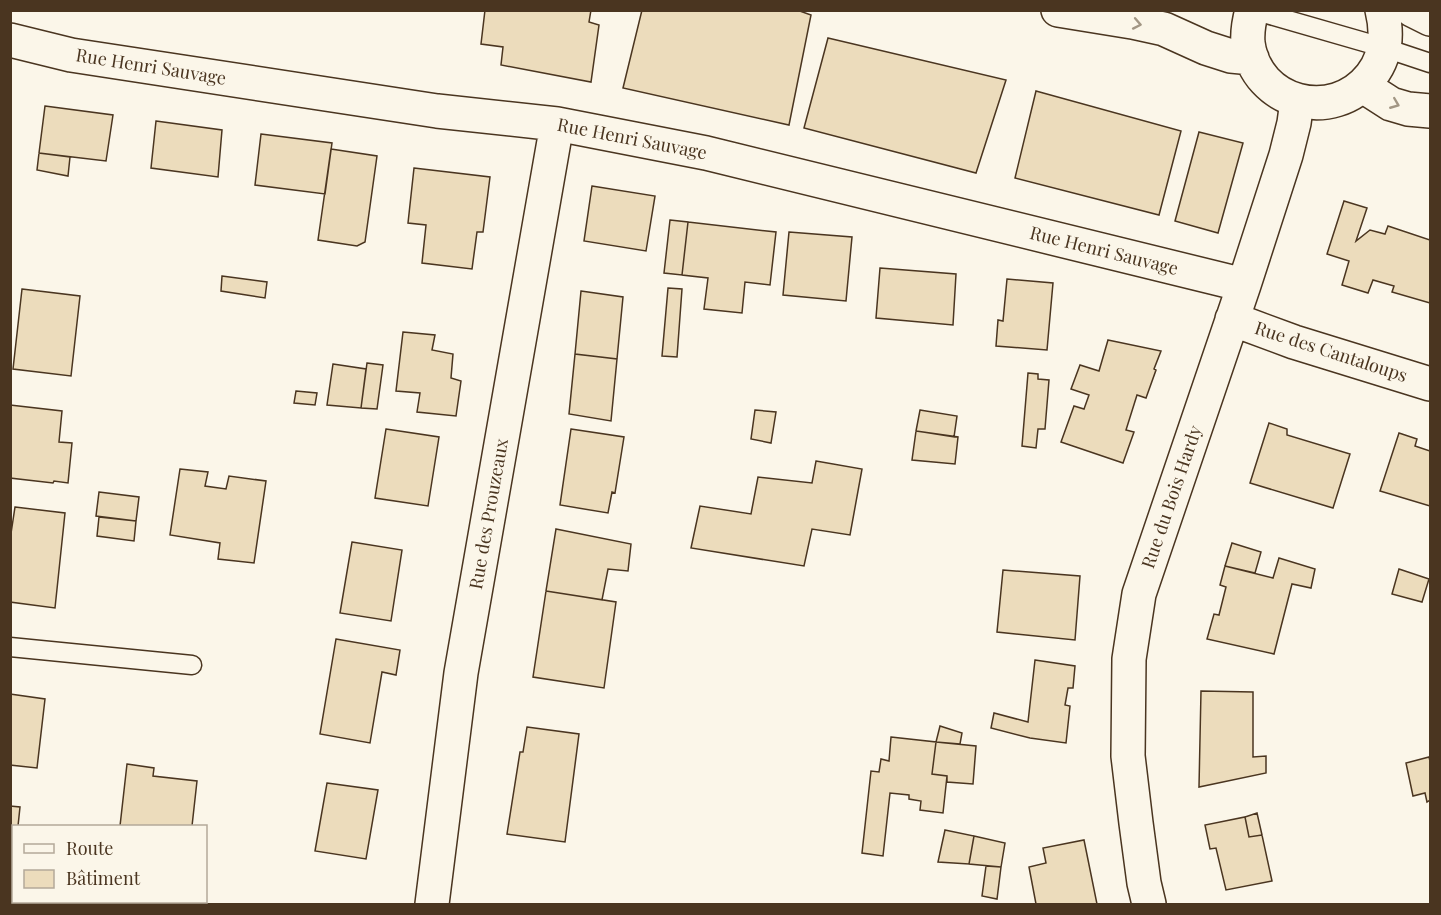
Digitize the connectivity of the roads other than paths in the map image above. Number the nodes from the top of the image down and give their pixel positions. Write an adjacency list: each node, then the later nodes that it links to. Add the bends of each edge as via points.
1 (1058, 10): 8 (street, one-way to 8, via 1164,29 1206,48)
2 (1253, 10): 7 (lane); 8 (street, via 1248,26)
3 (1382, 10): 7 (street)
4 (1412, 10): 5 (street)
5 (1431, 19)
6 (10, 40): 13 (street, Rue Henri Sauvage, via 71,55 437,111)
7 (1385, 48): 9 (lane); 10 (street, via 1377,68)
8 (1252, 58): 11 (street, via 1262,77 1277,91)
9 (1431, 63)
10 (1363, 86): 11 (street, via 1332,102); 12 (street, one-way to 12, via 1391,104)
11 (1297, 101): 14 (street, Rue du Bois Hardy, via 1286,155)
12 (1431, 111)
13 (557, 124): 14 (street, Rue Henri Sauvage, via 706,153); 19 (street, Rue des Prouzeaux, via 461,673)
14 (1244, 285): 15 (street, Rue du Bois Hardy)
15 (1232, 319): 16 (street, Rue des Cantaloups); 20 (street, Rue du Bois Hardy, via 1139,594 1129,659 1128,756)
16 (1431, 384)
17 (10, 648): 18 (lane)
18 (192, 665)
19 (432, 904)
20 (1149, 904)

